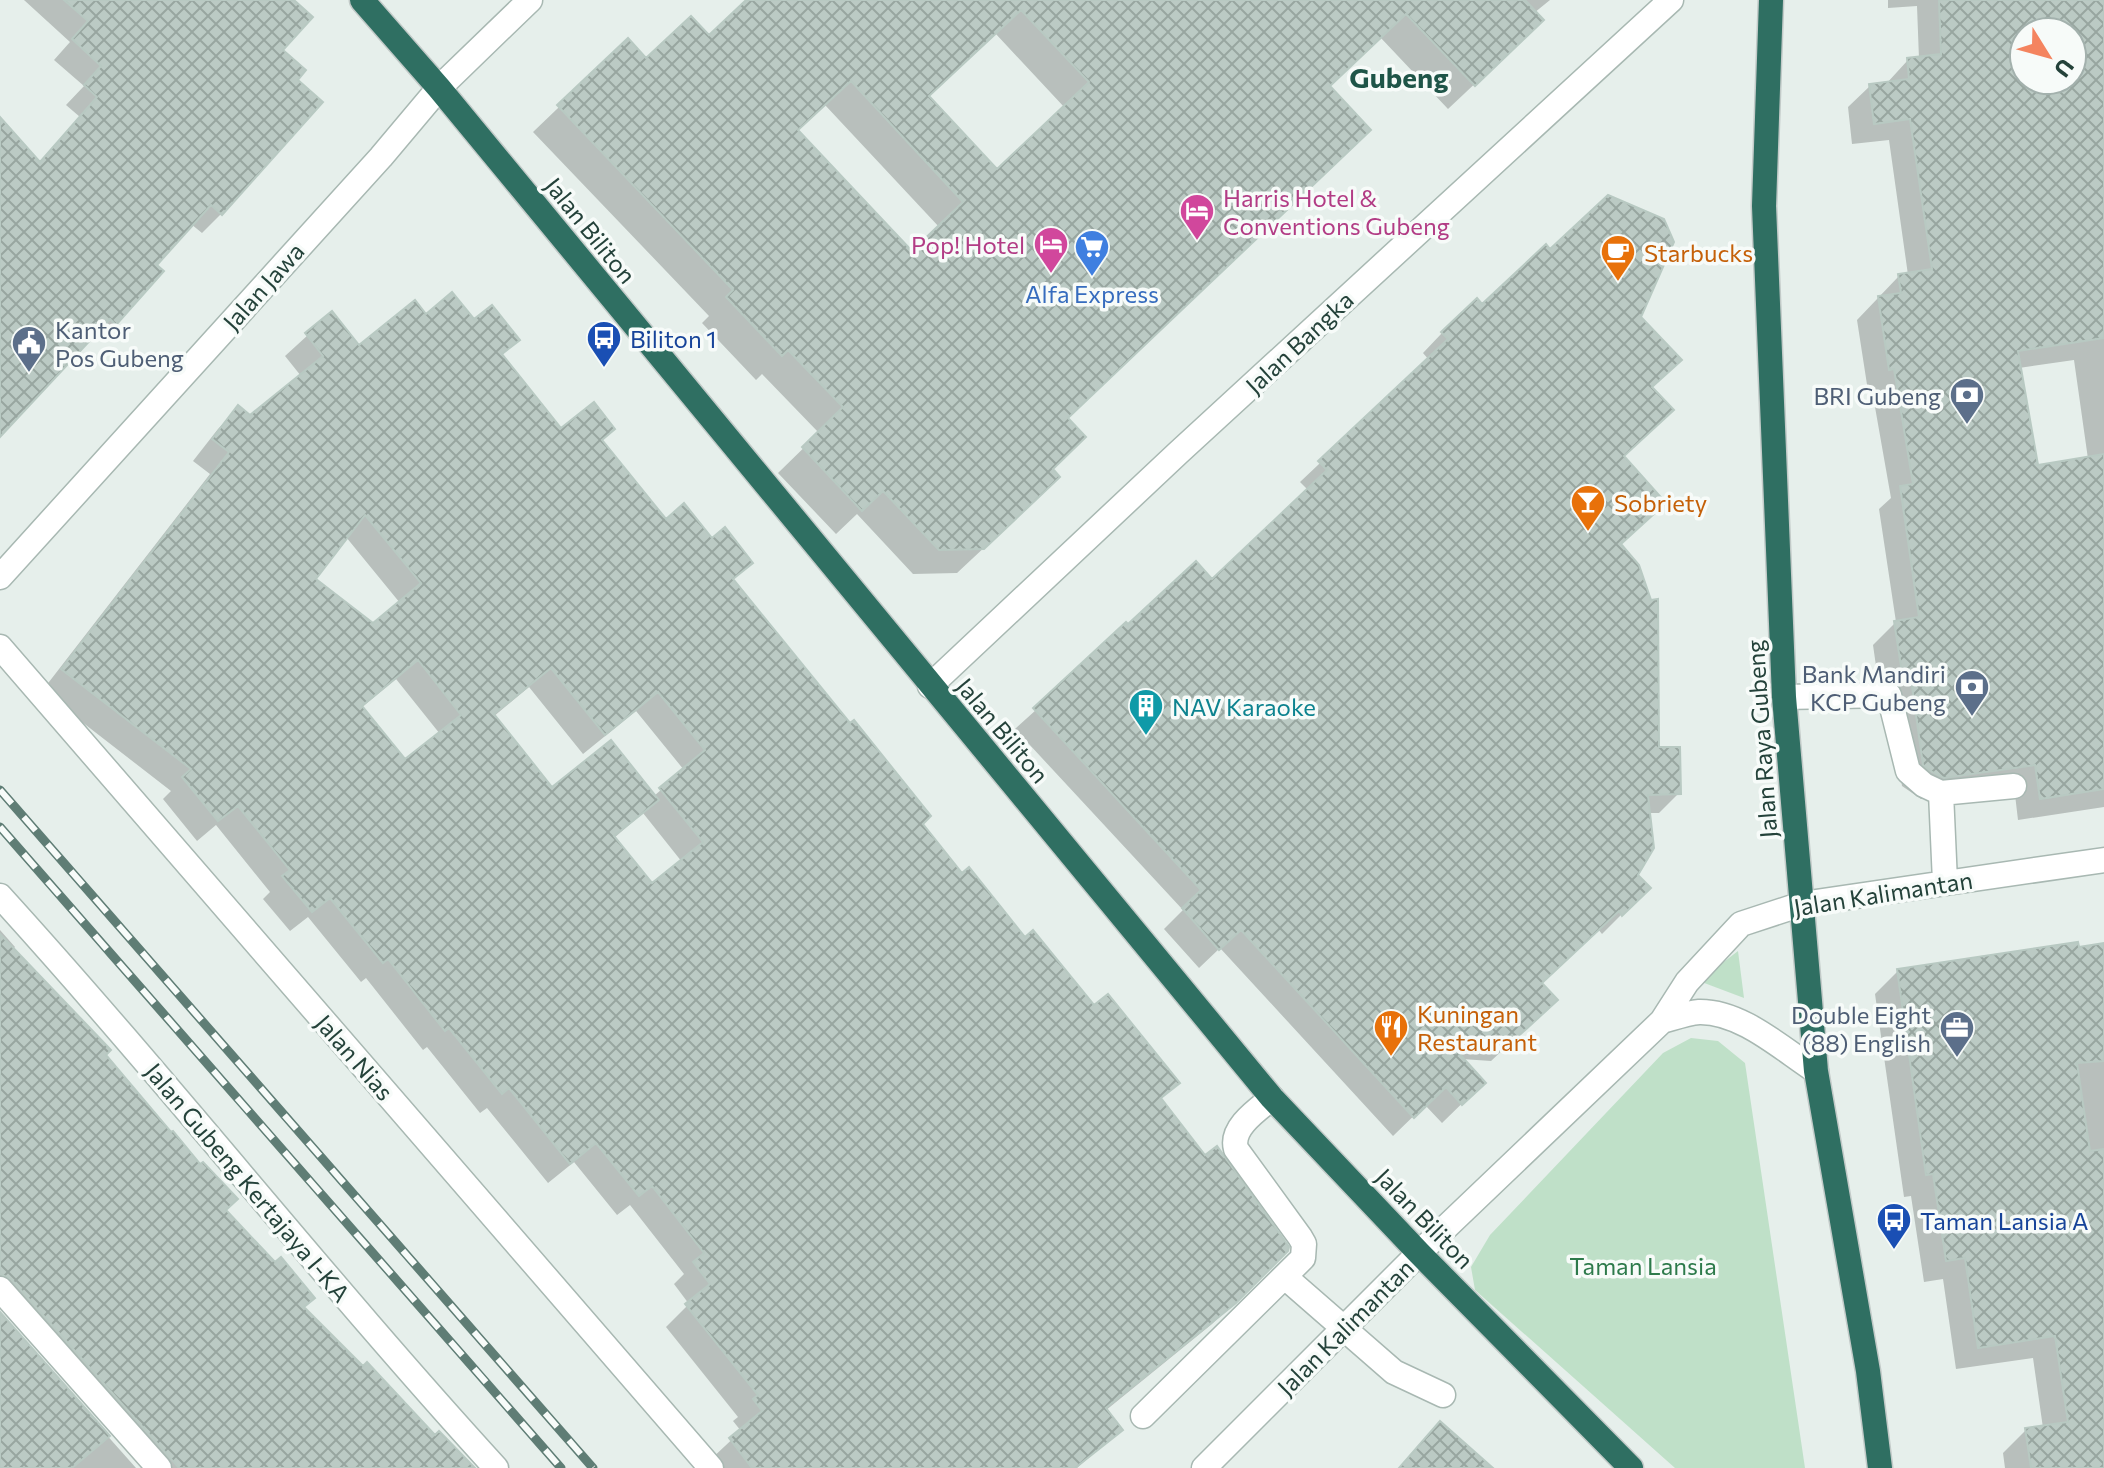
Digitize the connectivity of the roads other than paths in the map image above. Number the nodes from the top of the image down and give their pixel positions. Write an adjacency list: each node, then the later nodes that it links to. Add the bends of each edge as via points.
1 (362, 0): 5 (highway, Jalan Biliton)
2 (530, 0): 5 (street, Jalan Jawa)
3 (1671, 0): 8 (street, Jalan Bangka)
4 (1771, 0): 9 (highway, Jalan Raya Gubeng, via 1764,206)
5 (439, 88): 6 (street, Jalan Jawa); 8 (highway, Jalan Biliton)
6 (0, 577)
7 (0, 647): 27 (street, Jalan Nias)
8 (930, 686): 18 (highway, Jalan Biliton)
9 (1784, 697): 11 (street, via 1889,695 1908,771); 15 (highway, Jalan Raya Gubeng)
10 (2014, 786): 11 (street)
11 (1941, 793): 13 (street)
12 (2104, 860): 13 (street, Jalan Kalimantan)
13 (1945, 882): 15 (street, Jalan Kalimantan)
14 (0, 896): 26 (street, Jalan Gubeng Kertajaya I-KA)
15 (1802, 904): 16 (street, Jalan Kalimantan, via 1741,924 1687,982); 17 (highway, Jalan Raya Gubeng)
16 (1662, 1021): 17 (street, via 1698,1012 1723,1015); 19 (street, Jalan Kalimantan)
17 (1816, 1071): 30 (highway, Jalan Raya Gubeng)
18 (1272, 1098): 19 (highway, Jalan Biliton); 20 (street, via 1237,1131 1234,1143 1304,1244 1303,1258)
19 (1419, 1253): 22 (street, Jalan Kalimantan); 29 (highway, Jalan Biliton)
20 (1285, 1277): 22 (street); 24 (street)
21 (0, 1289): 25 (street)
22 (1343, 1329): 23 (street, via 1394,1372); 28 (street, Jalan Kalimantan)
23 (1443, 1395)
24 (1143, 1416)
25 (144, 1463)
26 (496, 1468)
27 (711, 1468)
28 (1204, 1468)
29 (1631, 1468)
30 (1880, 1468)

